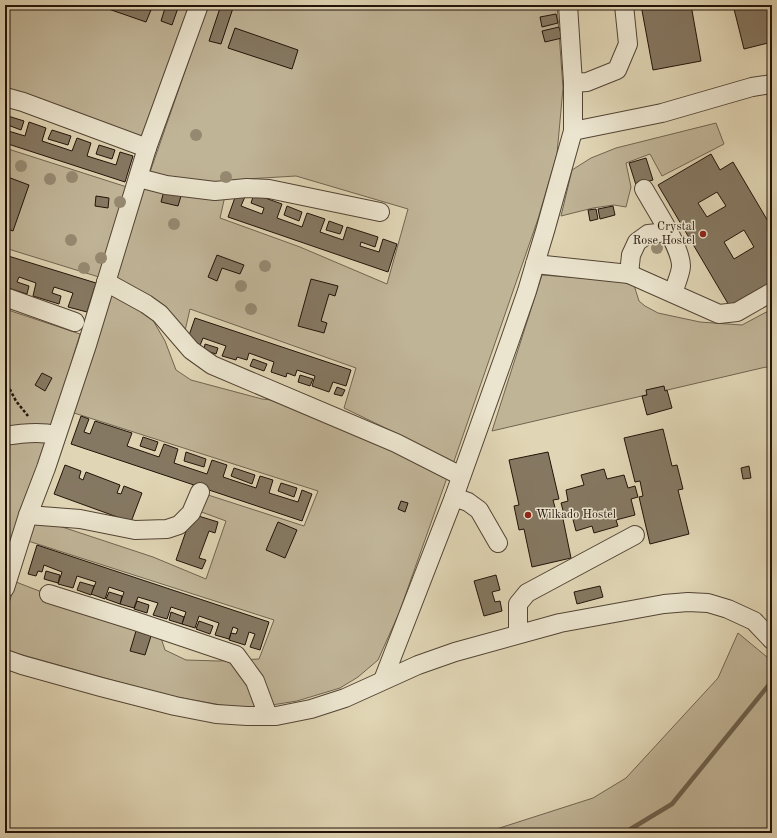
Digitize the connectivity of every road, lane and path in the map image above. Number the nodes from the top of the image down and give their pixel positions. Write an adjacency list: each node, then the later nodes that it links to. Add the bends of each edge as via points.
1 (199, 5): 8 (street)
2 (568, 5): 4 (street)
3 (624, 5): 4 (street, via 628,44 617,70 587,82)
4 (573, 83): 7 (street)
5 (772, 84): 7 (street, via 752,87 662,113)
6 (5, 97): 8 (street)
7 (573, 131): 13 (street)
8 (147, 148): 9 (street)
9 (139, 178): 11 (street, via 166,185 215,191 269,189); 15 (street)
10 (644, 189): 12 (street)
11 (380, 212)
12 (668, 232): 14 (street, via 648,234 637,242 630,255); 17 (street, via 679,253 681,267)
13 (534, 264): 14 (street); 23 (street, via 527,291)
14 (629, 274): 17 (street)
15 (106, 282): 21 (street, via 87,345); 23 (street, via 160,314 191,350 212,365 396,443)
16 (772, 292): 17 (street, via 737,312 719,314)
17 (673, 293)
18 (5, 297): 19 (street)
19 (75, 322)
20 (5, 370): 21 (path, via 6,382 16,401)
21 (49, 434): 22 (street, via 23,433); 26 (street, via 46,468)
22 (5, 436)
23 (461, 476): 25 (street)
24 (200, 492): 26 (street, via 191,513 179,525 167,529 135,530 80,520)
25 (454, 497): 28 (street, via 468,502 479,510); 34 (street)
26 (28, 515): 29 (street)
27 (635, 535): 31 (street, via 527,593 518,604)
28 (498, 543)
29 (5, 588)
30 (49, 594): 35 (street, via 236,656 255,681)
31 (518, 634): 32 (street, via 560,623 688,602 708,603 728,609 754,621); 34 (street, via 455,652)
32 (772, 640)
33 (5, 659): 35 (street, via 175,706 216,714)
34 (382, 680): 35 (street, via 345,698 311,709)
35 (268, 716)

